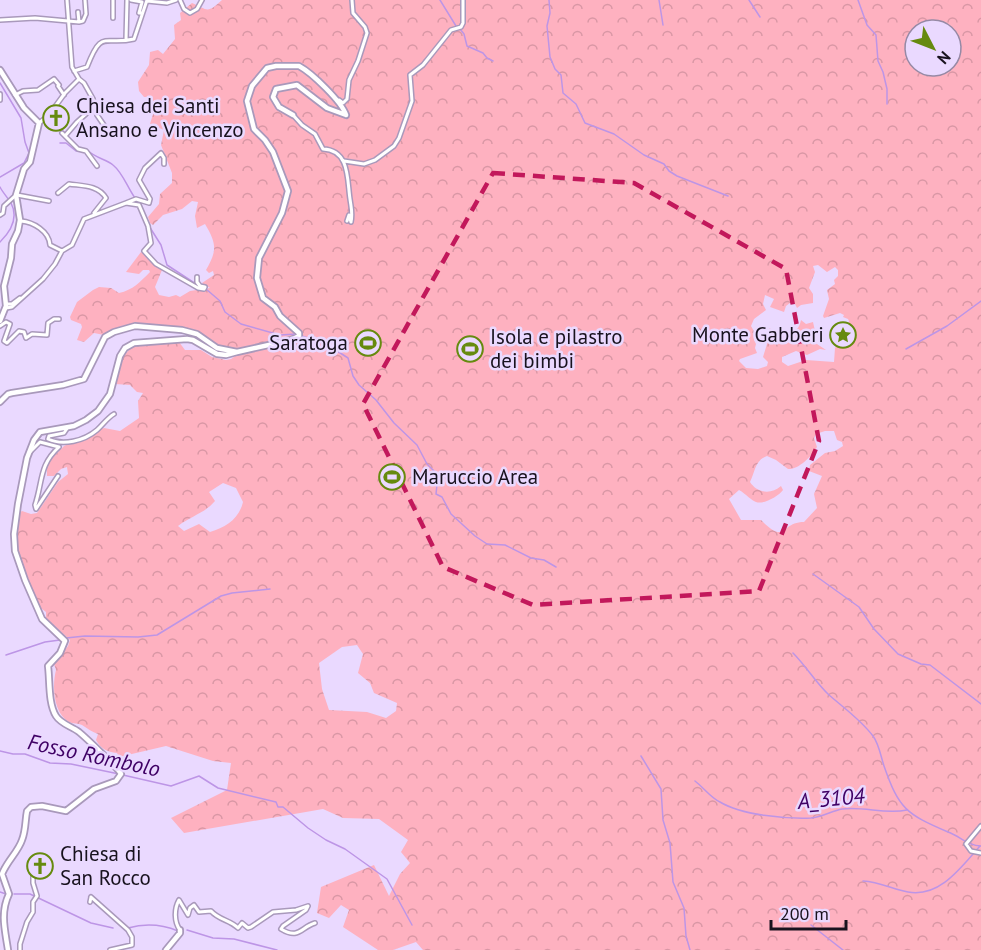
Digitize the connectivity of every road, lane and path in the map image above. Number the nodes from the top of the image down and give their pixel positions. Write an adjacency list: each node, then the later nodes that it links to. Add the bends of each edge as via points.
1 (67, 0): 14 (street)
2 (85, 0): 15 (street, via 86,14)
3 (113, 0): 12 (street)
4 (129, 0): 11 (street, via 142,2); 16 (street)
5 (147, 0): 6 (street); 11 (street)
6 (178, 0): 7 (street, via 190,13)
7 (202, 0)
8 (352, 0): 21 (street, via 353,13 367,36 349,80 346,101 343,103)
9 (463, 0): 29 (street, via 461,27 451,30 410,75 412,101 394,146 364,164)
10 (78, 12): 15 (street)
11 (142, 14): 16 (street, via 136,36)
12 (113, 18)
13 (0, 20): 14 (street)
14 (68, 21): 15 (street); 18 (street)
15 (79, 22)
16 (126, 40): 18 (street, via 100,43 87,67)
17 (0, 70): 22 (street)
18 (74, 71): 19 (street)
19 (79, 79): 23 (street); 25 (street)
20 (0, 94): 24 (street)
21 (330, 94): 26 (street, via 346,115 327,108 297,85 276,89 273,97 277,105); 46 (street, via 303,68 293,65 267,68 252,86 247,101 254,129 273,152 288,191 282,213 259,258 257,278 263,298 299,334 291,340)
22 (15, 95): 23 (street, via 38,90 54,79); 27 (street)
23 (64, 95): 27 (street)
24 (0, 100)
25 (95, 106): 28 (street); 31 (street, via 64,134)
26 (293, 115): 29 (street, via 318,137 323,149 335,152)
27 (39, 123): 32 (street, via 30,162)
28 (110, 134)
29 (344, 161): 38 (street, via 350,182)
30 (164, 164): 35 (street, via 161,153 139,180 149,203 135,199)
31 (96, 166)
32 (16, 193): 34 (street); 37 (street); 39 (street)
33 (58, 193): 36 (street, via 69,184 95,187 106,198)
34 (49, 201)
35 (126, 203): 36 (street); 41 (street, via 139,205 148,226 151,243 144,250 149,258 195,287 205,289 198,284)
36 (93, 214): 40 (street, via 84,219 72,245)
37 (0, 215)
38 (349, 222)
39 (20, 223): 40 (street, via 22,220 43,231 50,245); 42 (street, via 4,286)
40 (62, 251): 42 (street, via 48,273 23,297)
41 (197, 276)
42 (6, 306): 44 (street)
43 (59, 319): 45 (street, via 48,323 47,335 32,334 26,338 19,331 7,343 4,341 9,322)
44 (0, 321)
45 (0, 326)
46 (237, 352): 47 (street, via 217,348 197,334 182,330 129,327 105,337 84,378 8,394); 49 (street, via 217,354 187,339 134,343 120,356 110,394 98,411)
47 (0, 402)
48 (114, 414): 49 (street, via 96,432 77,440 62,443 48,439 64,433)
49 (68, 427): 50 (street, via 40,432)
50 (27, 456): 51 (street, via 40,442 59,447 44,468 36,509); 58 (street, via 15,525 15,551 42,618 65,641 48,666 53,711 121,774 116,781 94,789 66,811 42,806 27,811 22,842 2,874 9,894 2,913)
51 (58, 476)
52 (981, 826): 53 (street, via 966,844 971,851)
53 (981, 853)
54 (33, 875): 59 (street, via 37,896)
55 (90, 902): 60 (street, via 91,897 132,937 132,945)
56 (315, 923): 57 (street, via 300,933 281,929 308,906 273,912 251,927 242,923 238,928 211,911 199,912 194,905 188,915 179,900 175,923)
57 (180, 930): 61 (street)
58 (8, 950)
59 (20, 950)
60 (110, 950)
61 (166, 950)

